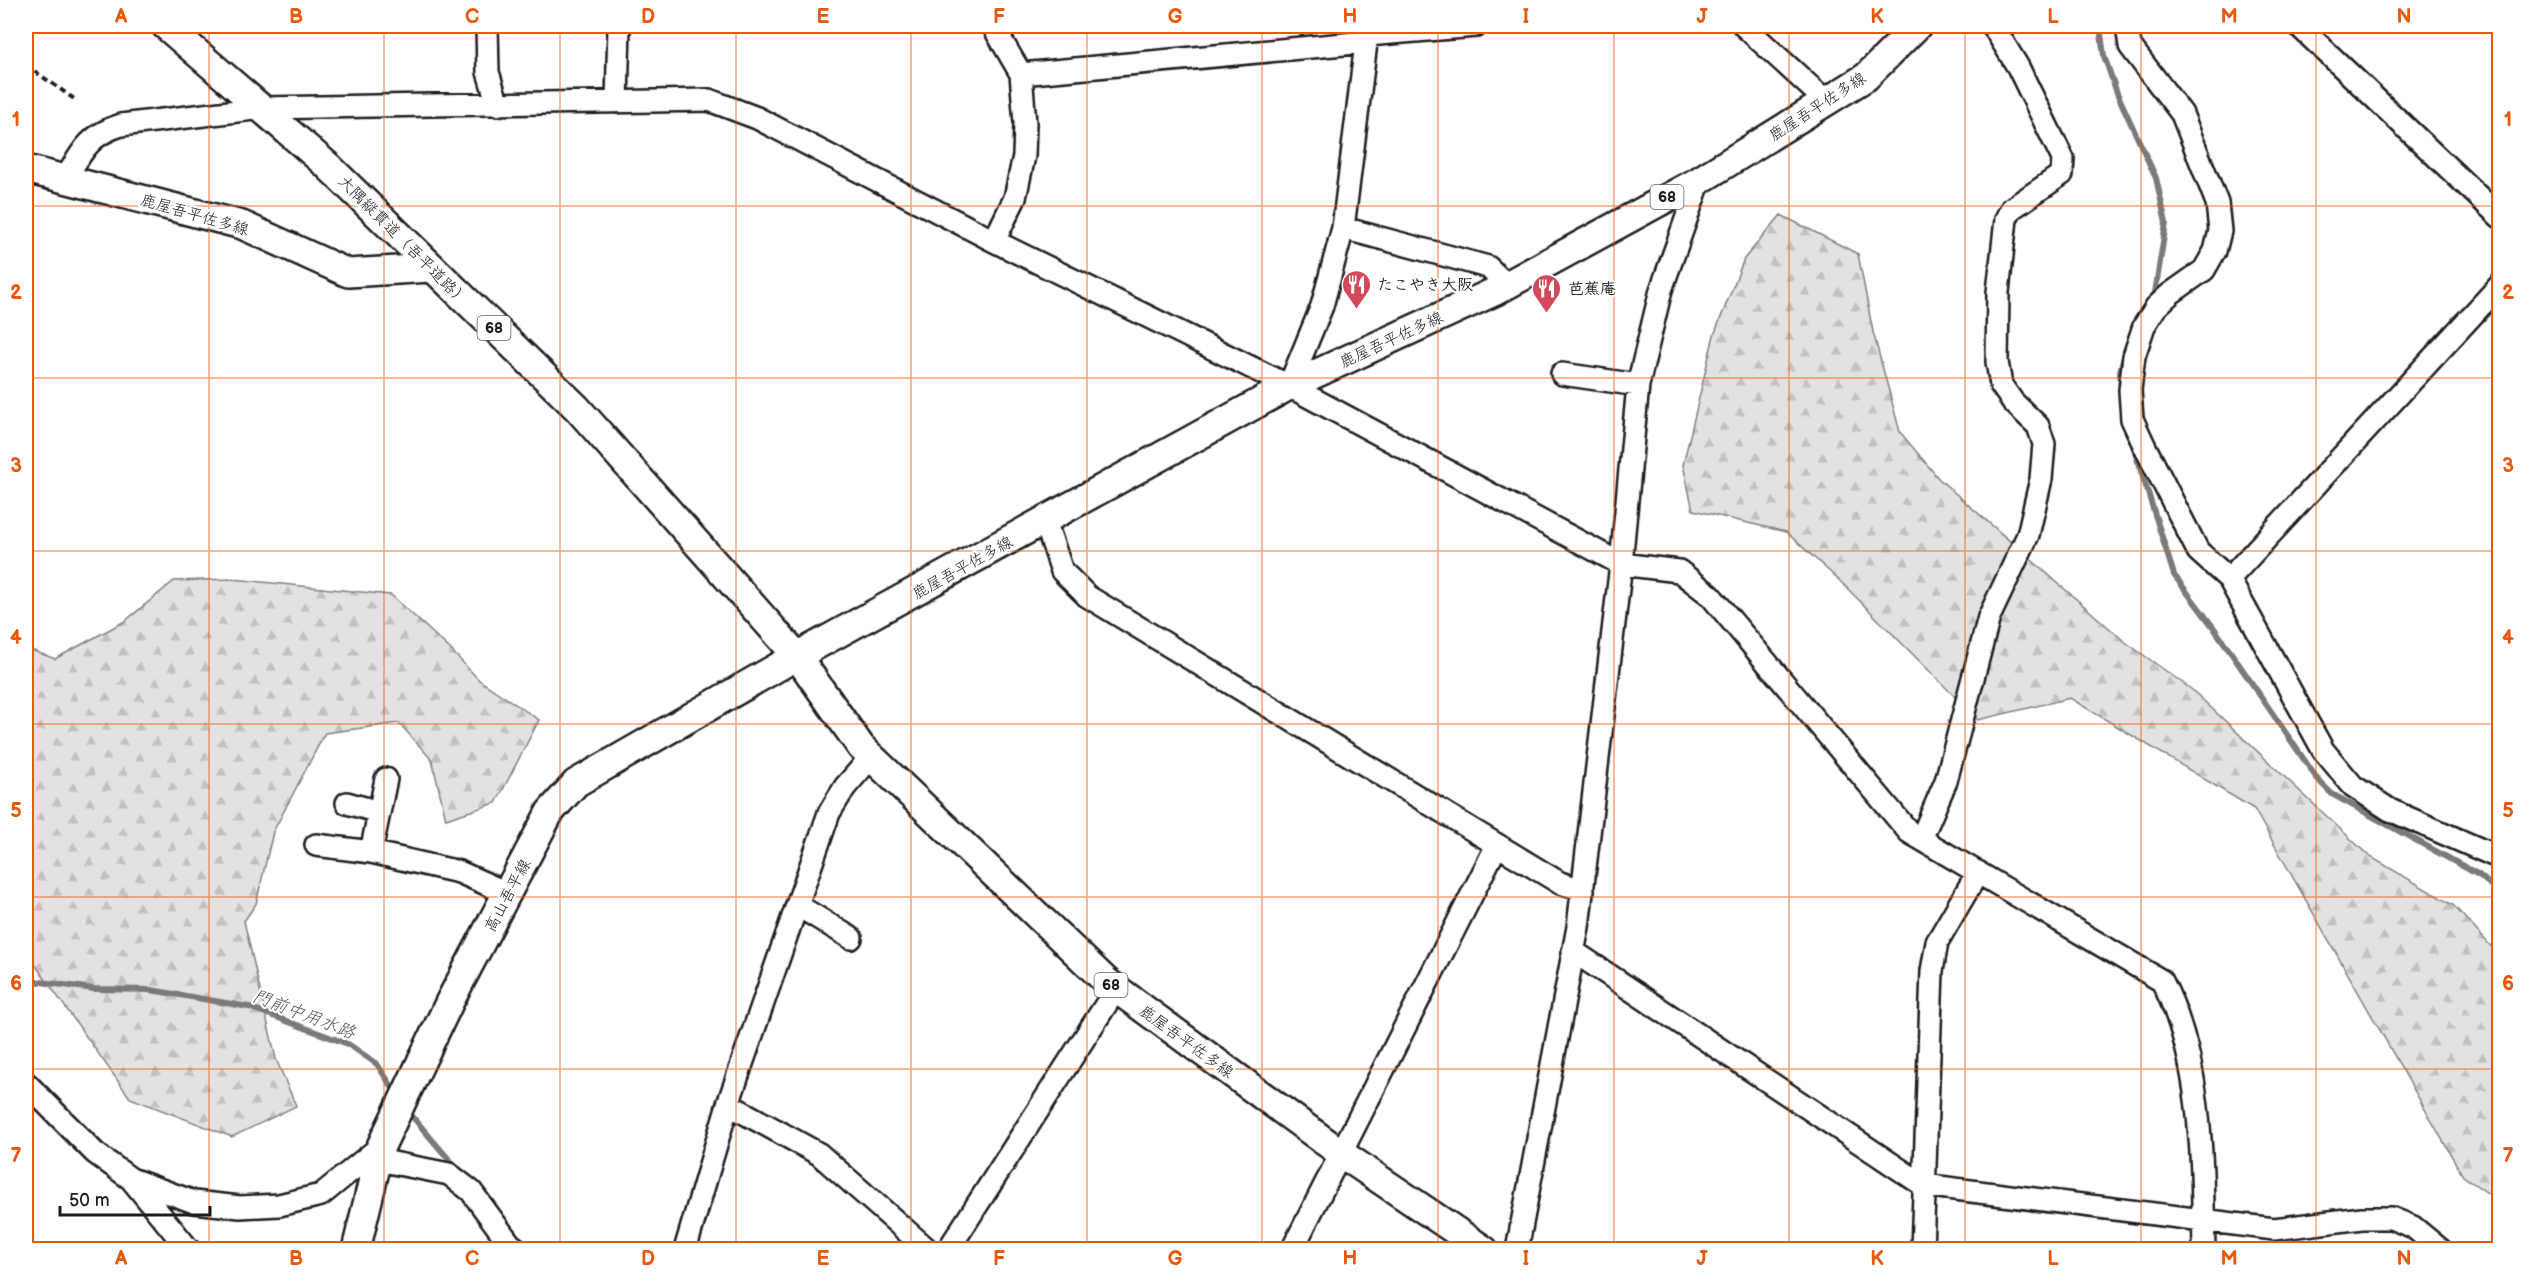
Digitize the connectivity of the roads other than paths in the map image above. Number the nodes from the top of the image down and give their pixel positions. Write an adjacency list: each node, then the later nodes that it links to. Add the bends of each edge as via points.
1 (166, 26): 16 (main road, 大隅縦貫道（吾平道路） / 68)
2 (487, 26): 15 (street, via 488,72)
3 (619, 26): 13 (street)
4 (993, 26): 12 (street)
5 (1476, 26): 11 (street, via 1366,35)
6 (1744, 26): 14 (street)
7 (1917, 26): 14 (main road, 鹿屋吾平佐多線 / 68, via 1866,77)
8 (1993, 26): 37 (street, via 2063,159 2062,174 2011,209 2006,219 1998,292 1997,362 2001,385 2038,426 2044,444 2041,479 2028,535 1989,617 1946,781)
9 (2127, 26): 31 (street, via 2130,46 2182,114 2217,203 2220,231 2204,270 2156,307 2144,326 2134,356 2132,419 2198,551)
10 (2299, 26): 20 (street)
11 (1366, 42): 12 (street); 21 (street)
12 (1021, 74): 22 (street, via 1024,156 1016,198)
13 (617, 102): 15 (street); 22 (street, via 709,100 728,107 757,118)
14 (1828, 103): 19 (main road, 鹿屋吾平佐多線 / 68)
15 (498, 105): 16 (street)
16 (262, 108): 18 (street, via 121,124 101,131 83,148); 23 (main road, 大隅縦貫道（吾平道路） / 68, via 328,166)
17 (26, 169): 18 (main road, 鹿屋吾平佐多線)
18 (66, 178): 23 (main road, 鹿屋吾平佐多線, via 242,225 348,273)
19 (1700, 180): 24 (main road, 鹿屋吾平佐多線 / 68); 27 (street, via 1661,290)
20 (2499, 217)
21 (1343, 228): 24 (street, via 1488,267); 28 (street, via 1322,306)
22 (994, 241): 28 (street)
23 (431, 268): 32 (main road, 大隅縦貫道（吾平道路） / 68, via 577,408)
24 (1506, 285): 28 (main road, 鹿屋吾平佐多線 / 68)
25 (2499, 285): 31 (street)
26 (1562, 374): 27 (street)
27 (1638, 385): 30 (street)
28 (1289, 386): 29 (main road, 鹿屋吾平佐多線 / 68); 30 (street)
29 (1045, 521): 32 (main road, 鹿屋吾平佐多線 / 68); 39 (street, via 1062,571 1087,596)
30 (1621, 564): 37 (street, via 1679,571 1710,595 1909,832); 43 (street)
31 (2229, 579): 41 (street, via 2323,750 2353,786 2390,810)
32 (797, 656): 33 (main road, 鹿屋吾平佐多線 / 68); 44 (main road, 高山吾平線, via 576,783 550,812)
33 (871, 757): 45 (street, via 829,813); 48 (main road, 鹿屋吾平佐多線 / 68)
34 (386, 779): 36 (street)
35 (347, 803): 36 (street)
36 (379, 812): 40 (street)
37 (1921, 839): 42 (street)
38 (315, 845): 40 (street)
39 (1497, 845): 43 (street, via 1560,883); 52 (street)
40 (371, 852): 44 (street, via 459,872)
41 (2499, 858)
42 (1978, 873): 54 (street, via 1937,942 1935,952 1929,1008); 55 (street, via 2162,981 2188,1053 2202,1159)
43 (1582, 890): 47 (street)
44 (507, 893): 51 (main road, 高山吾平線, via 450,1001)
45 (797, 905): 46 (street); 50 (street)
46 (851, 938)
47 (1573, 951): 54 (street); 64 (street)
48 (1116, 989): 52 (main road, 鹿屋吾平佐多線 / 68); 61 (street)
49 (26, 1083): 53 (street, via 95,1153)
50 (728, 1104): 59 (street); 60 (street, via 819,1154)
51 (380, 1153): 53 (street, via 321,1195 279,1205 240,1207 194,1202); 57 (main road, 高山吾平線); 58 (street, via 449,1174 471,1191)
52 (1342, 1154): 62 (street); 63 (main road, 鹿屋吾平佐多線 / 68)
53 (131, 1179): 56 (street)
54 (1923, 1185): 55 (street); 65 (street)
55 (2203, 1220): 66 (street); 67 (street, via 2274,1229 2391,1218 2413,1227)
56 (189, 1250)
57 (356, 1250)
58 (518, 1250)
59 (685, 1250)
60 (928, 1250)
61 (948, 1250)
62 (1293, 1250)
63 (1484, 1250)
64 (1517, 1250)
65 (1922, 1250)
66 (2204, 1250)
67 (2441, 1250)

